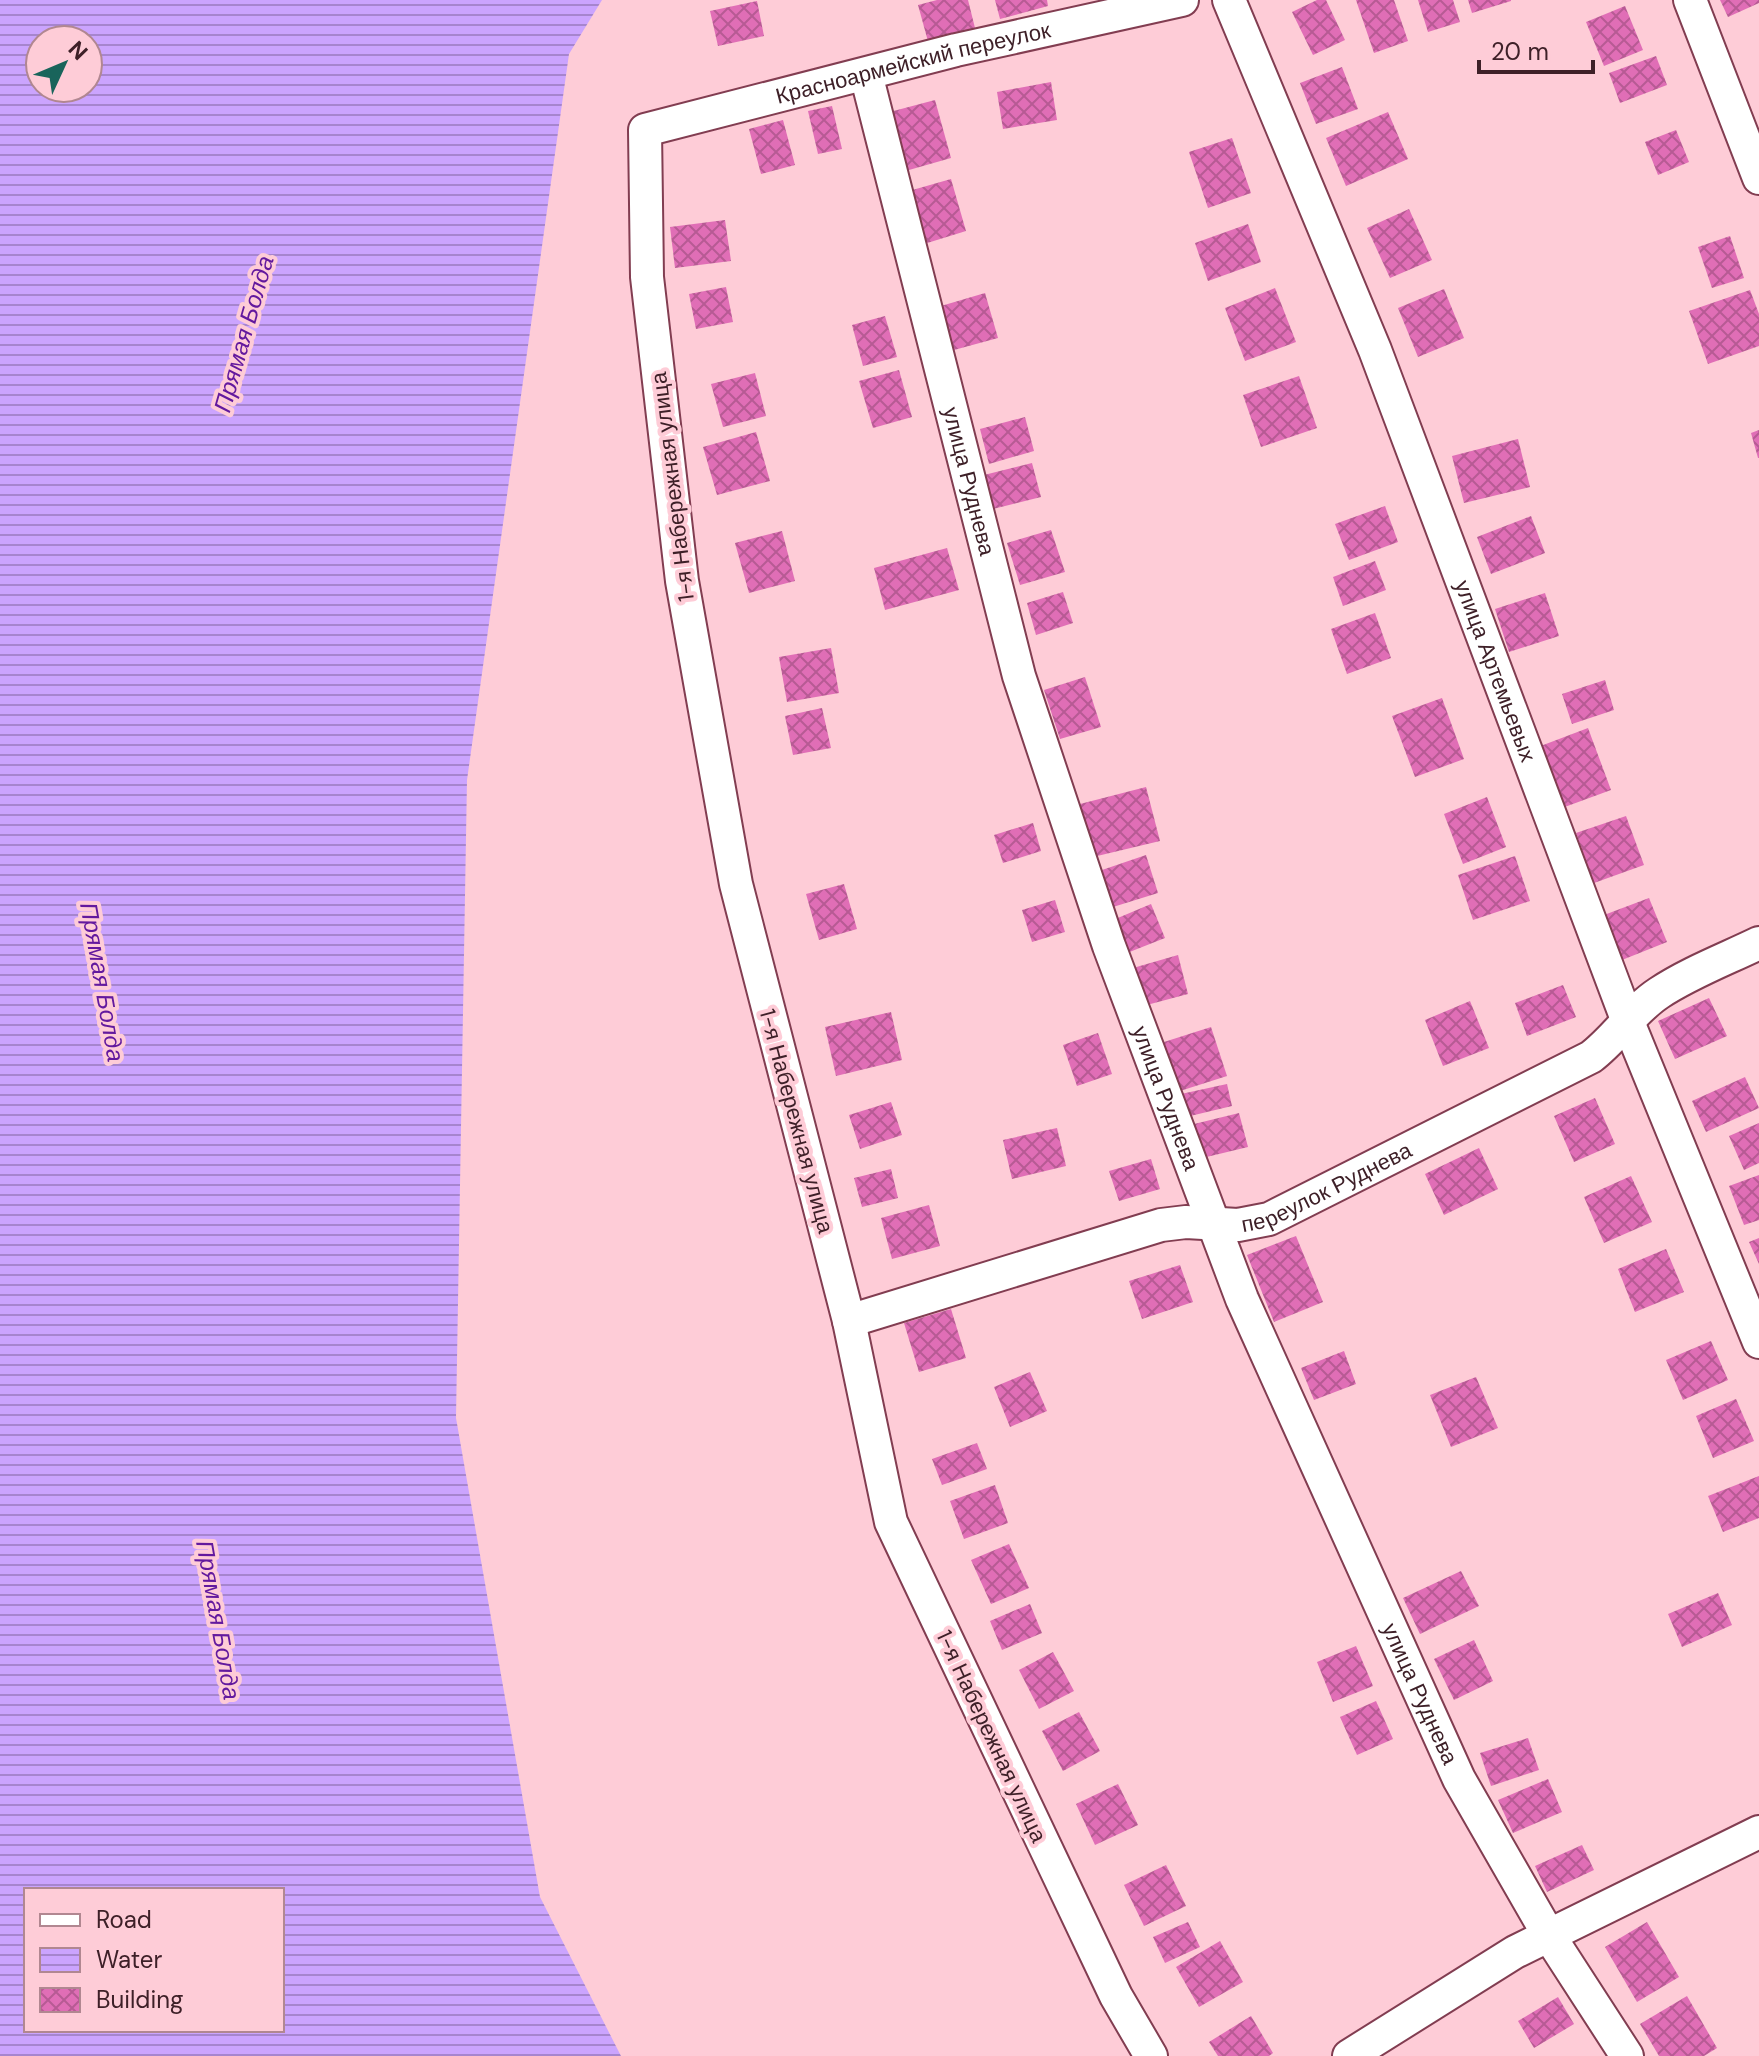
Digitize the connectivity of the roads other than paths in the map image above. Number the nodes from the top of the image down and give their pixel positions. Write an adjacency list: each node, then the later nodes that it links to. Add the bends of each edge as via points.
1 (1182, 0): 4 (street, Красноармейский переулок)
2 (1229, 0): 8 (street, улица Артемьевых, via 1375,350)
3 (1690, 0): 6 (street)
4 (866, 74): 5 (street, Красноармейский переулок); 9 (street, улица Руднева, via 1019,676 1109,946)
5 (645, 130): 10 (street, 1-я Набережная улица, via 647,277 684,597 736,884)
6 (1759, 178)
7 (1759, 943): 8 (street, переулок Руднева, via 1660,992)
8 (1628, 1022): 9 (street, переулок Руднева, via 1591,1057 1269,1219); 11 (street, улица Артемьевых)
9 (1214, 1223): 10 (street, переулок Руднева, via 1161,1225); 13 (street, улица Руднева, via 1242,1299 1459,1779)
10 (849, 1321): 14 (street, 1-я Набережная улица, via 891,1522 1109,1982)
11 (1759, 1342)
12 (1759, 1832): 13 (street)
13 (1548, 1934): 15 (street); 16 (street, улица Руднева)
14 (1151, 2056)
15 (1349, 2056)
16 (1627, 2056)

